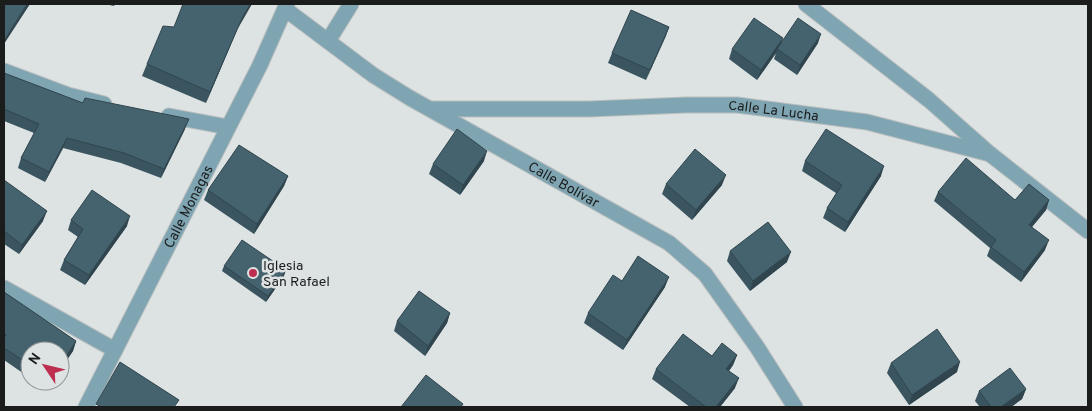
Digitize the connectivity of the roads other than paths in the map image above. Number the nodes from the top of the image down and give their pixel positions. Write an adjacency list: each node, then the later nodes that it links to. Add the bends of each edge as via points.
1 (351, 4): 4 (street)
2 (806, 4): 10 (street, via 929,100)
3 (286, 6): 4 (street, Calle Bolívar); 9 (street, Calle Monagas)
4 (328, 42): 7 (street, Calle Bolívar, via 373,75)
5 (4, 71): 6 (street, via 68,95)
6 (116, 106)
7 (429, 108): 10 (street, Calle La Lucha, via 589,109 737,105 867,122); 15 (street, Calle Bolívar, via 639,225 690,260 705,274 738,320)
8 (154, 113): 9 (street)
9 (228, 127): 13 (street, Calle Monagas)
10 (990, 154): 11 (street, Calle La Lucha)
11 (1088, 231)
12 (4, 288): 13 (street)
13 (115, 350): 14 (street, Calle Monagas)
14 (86, 407)
15 (795, 407)

